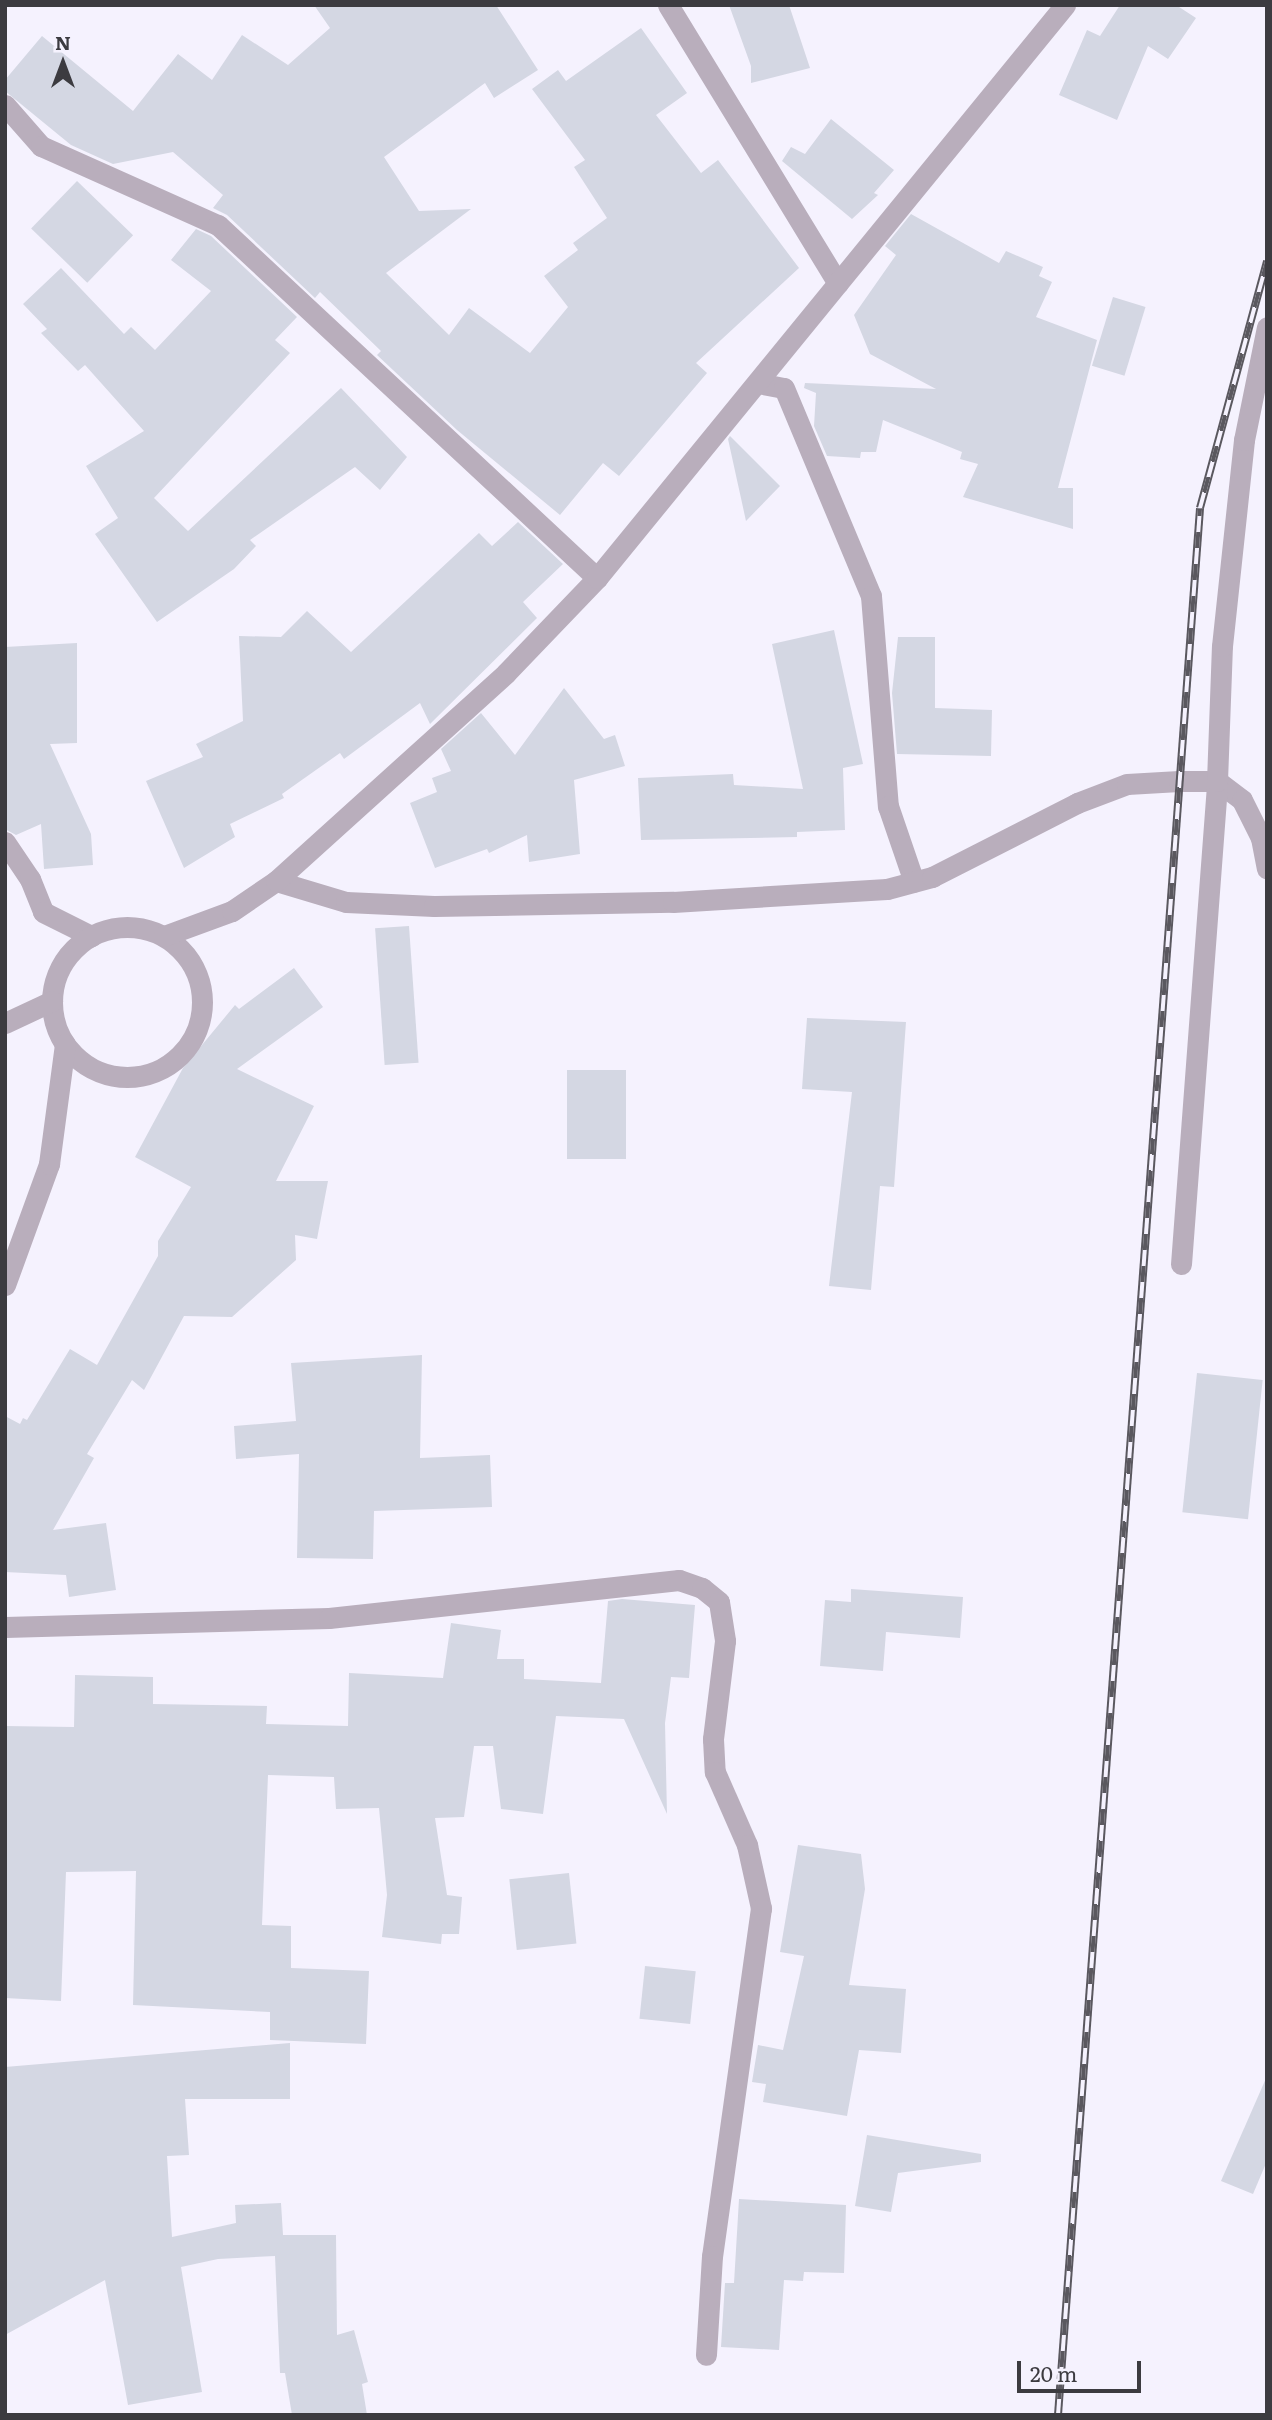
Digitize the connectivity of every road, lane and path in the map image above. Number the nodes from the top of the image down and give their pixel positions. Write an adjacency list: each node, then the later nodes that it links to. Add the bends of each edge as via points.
1 (668, 5): 4 (street)
2 (1065, 5): 4 (street)
3 (5, 105): 7 (street, via 41,146 218,225)
4 (838, 283): 6 (street)
5 (1267, 327): 8 (street, via 1244,440 1222,646)
6 (758, 383): 7 (street); 12 (street, via 785,388 872,596 888,806)
7 (597, 578): 11 (street, via 506,673)
8 (1217, 780): 10 (street, via 1242,800 1261,838); 12 (street, via 1127,784 1077,803 979,855); 18 (street)
9 (5, 842): 13 (street, via 30,879 43,912)
10 (1267, 868)
11 (276, 881): 12 (street, via 346,902 434,906 799,897); 14 (street, via 232,911)
12 (914, 882)
13 (90, 936): 14 (street, via 140,928); 15 (street, via 71,952 54,981)
14 (164, 936): 17 (street, via 187,955 200,981 200,1021 181,1055 159,1070 133,1077 106,1074 82,1062)
15 (52, 1001): 16 (street); 17 (street)
16 (5, 1023)
17 (65, 1044): 19 (street, via 49,1164)
18 (1181, 1264)
19 (5, 1284)
20 (5, 1627): 21 (street, via 329,1618 679,1580 702,1588 719,1602 725,1641 713,1739 715,1772 747,1845 761,1908 712,2256)
21 (706, 2355)

